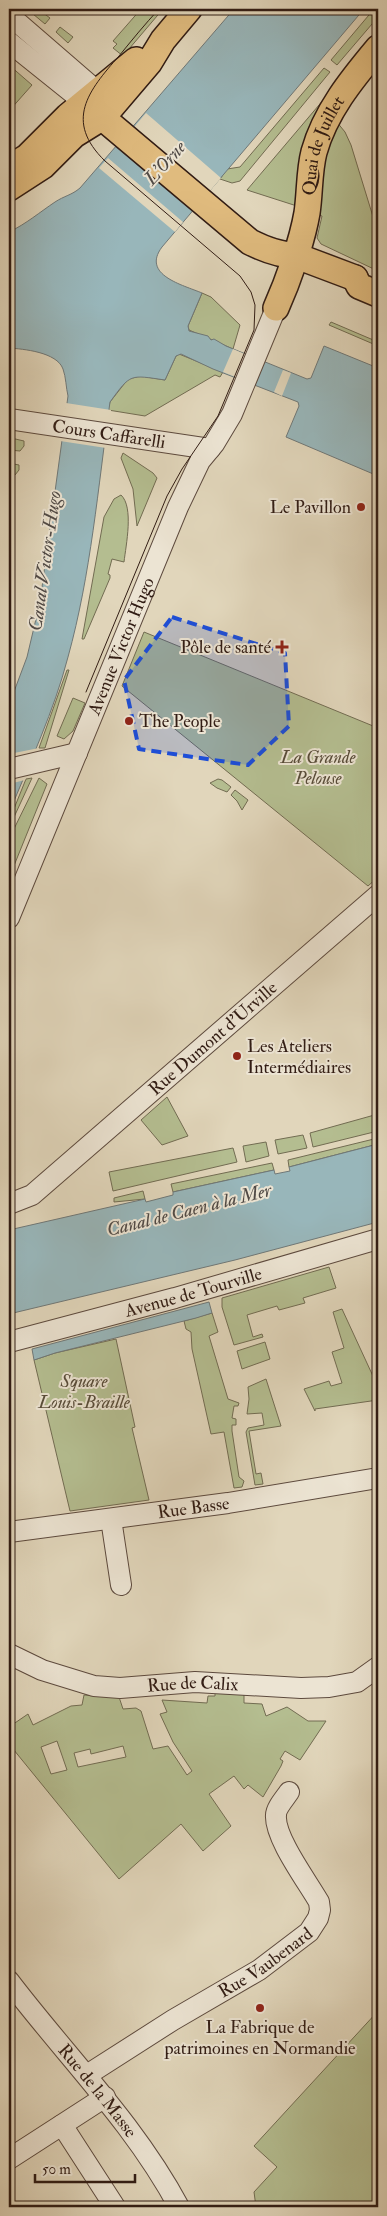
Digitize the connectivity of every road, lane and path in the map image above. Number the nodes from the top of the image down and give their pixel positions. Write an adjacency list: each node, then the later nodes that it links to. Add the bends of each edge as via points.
1 (189, 9): 5 (main road, via 149,63)
2 (9, 15): 5 (street)
3 (9, 42): 5 (street)
4 (378, 48): 8 (main road, Quai de Juillet, via 340,97 323,128 314,153 306,216)
5 (100, 104): 6 (main road, via 68,116 26,157); 7 (main road, via 43,166); 8 (main road, via 207,195 250,242)
6 (9, 168)
7 (9, 188)
8 (294, 255): 9 (main road); 10 (main road)
9 (369, 284)
10 (276, 308): 12 (street, Avenue Victor Hugo, via 227,423)
11 (9, 419): 12 (street, Cours Caffarelli)
12 (210, 449): 13 (street, Avenue Victor Hugo, via 190,480 141,614)
13 (77, 753): 14 (street); 16 (street, Avenue Victor Hugo)
14 (9, 769)
15 (378, 895): 17 (street, Rue Dumont d'Urville, via 47,1182 27,1198)
16 (9, 918)
17 (9, 1204)
18 (378, 1239): 19 (street, Avenue de Tourville)
19 (9, 1342)
20 (378, 1478): 21 (street, Rue Basse)
21 (111, 1519): 22 (street, Rue Basse); 23 (street)
22 (9, 1532)
23 (121, 1584)
24 (9, 1654): 25 (street, Rue de Calix, via 42,1670 94,1686 120,1688 195,1682 353,1689)
25 (378, 1667)
26 (289, 1792): 28 (street, Rue Vaubenard, via 276,1813 276,1826 319,1902 320,1910 314,1926 259,1970)
27 (9, 1981): 28 (street, Rue de la Masse)
28 (87, 2075): 29 (street, Rue de la Masse)
29 (105, 2097): 30 (street); 33 (street, Rue de la Masse, via 154,2164)
30 (62, 2125): 31 (street); 32 (street)
31 (9, 2159)
32 (115, 2207)
33 (179, 2207)

